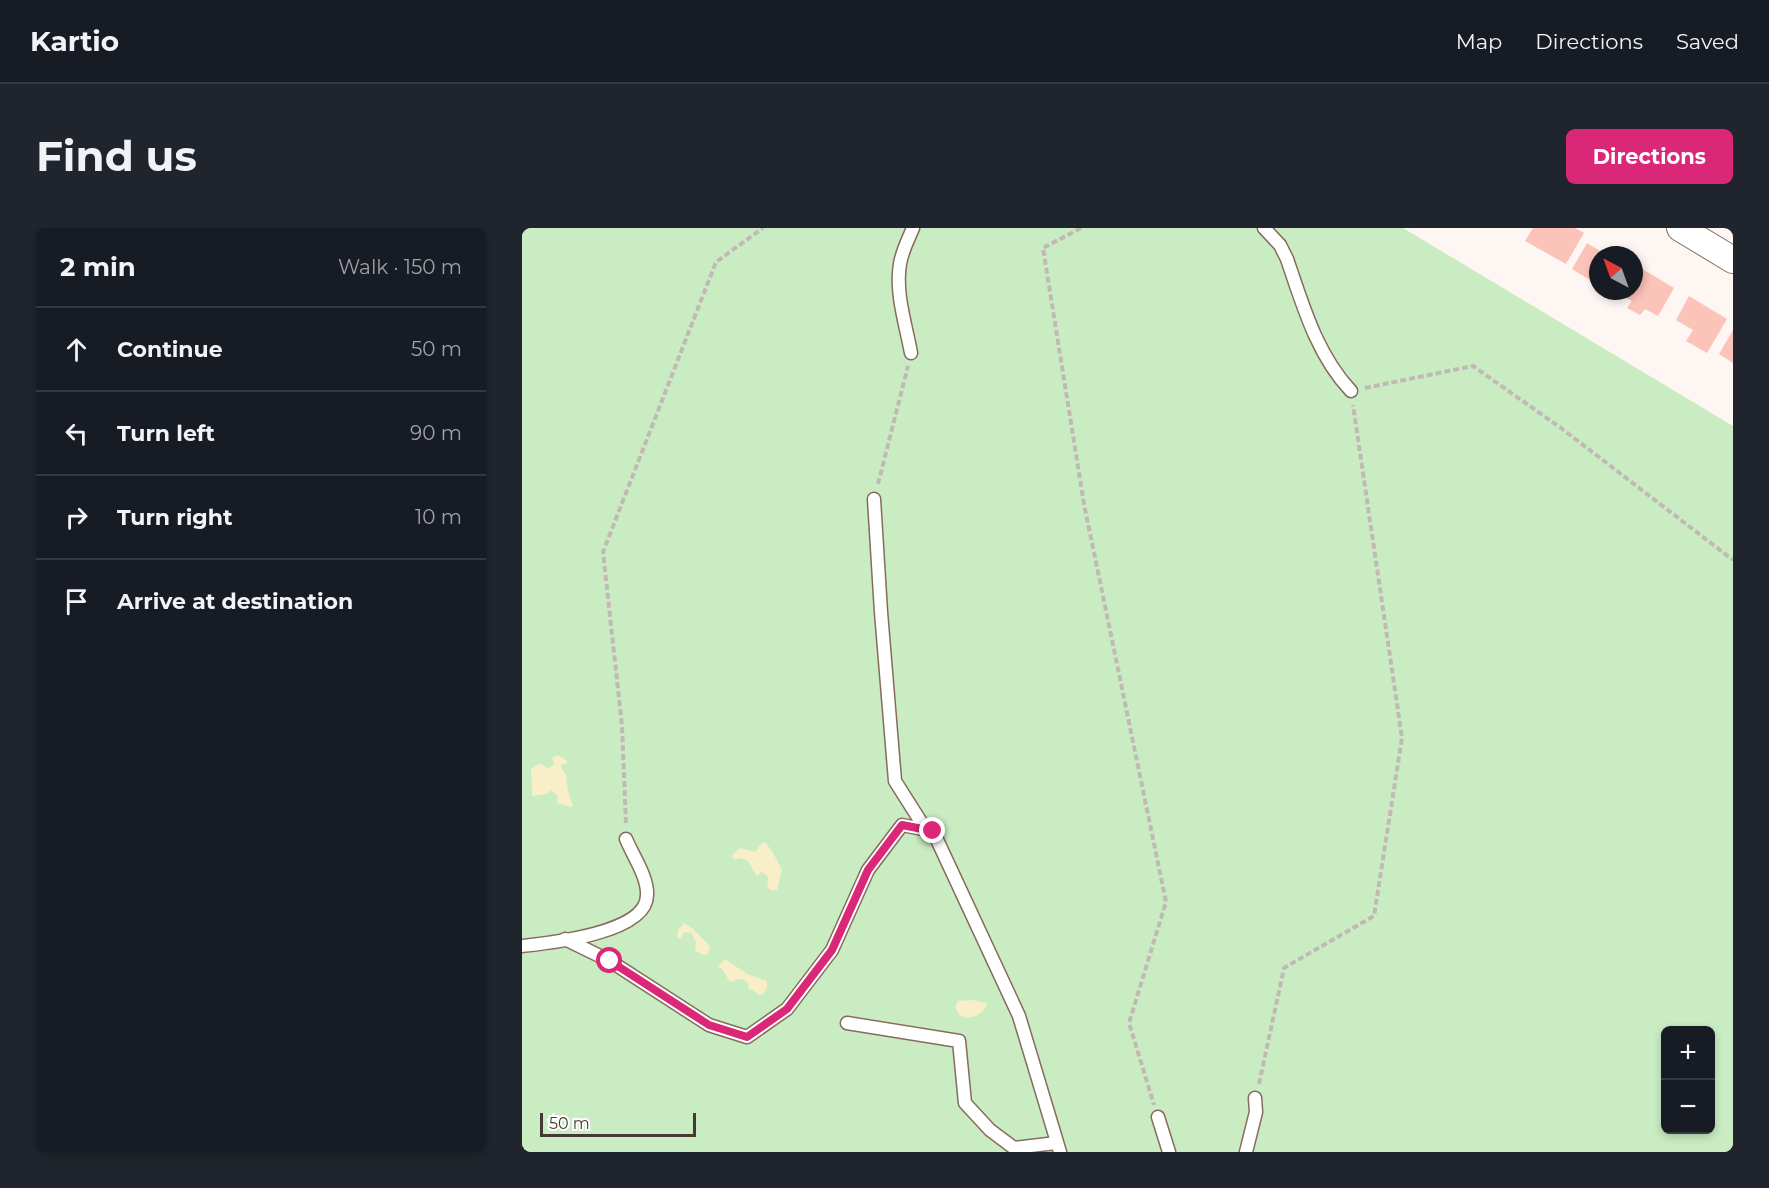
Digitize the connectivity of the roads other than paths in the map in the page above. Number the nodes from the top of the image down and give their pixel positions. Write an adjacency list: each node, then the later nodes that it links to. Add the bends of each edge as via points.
1 (913, 228): 5 (lane, via 903,249 898,285)
2 (1264, 228): 6 (lane, via 1280,245 1287,260 1322,354)
3 (1680, 228): 4 (street)
4 (1733, 260)
5 (911, 353)
6 (1351, 392)
7 (874, 499): 8 (lane, via 895,781)
8 (926, 830): 10 (lane, via 902,825 868,870 832,950 787,1009 747,1037 709,1025 610,961); 15 (lane, via 933,831 1019,1016)
9 (626, 839): 10 (lane, via 647,889 644,907 626,923)
10 (565, 939): 11 (lane)
11 (522, 946)
12 (847, 1023): 15 (lane, via 959,1041 964,1102 990,1130 1014,1148)
13 (1256, 1098): 17 (lane)
14 (1158, 1117): 16 (lane)
15 (1058, 1147)
16 (1169, 1152)
17 (1246, 1152)

